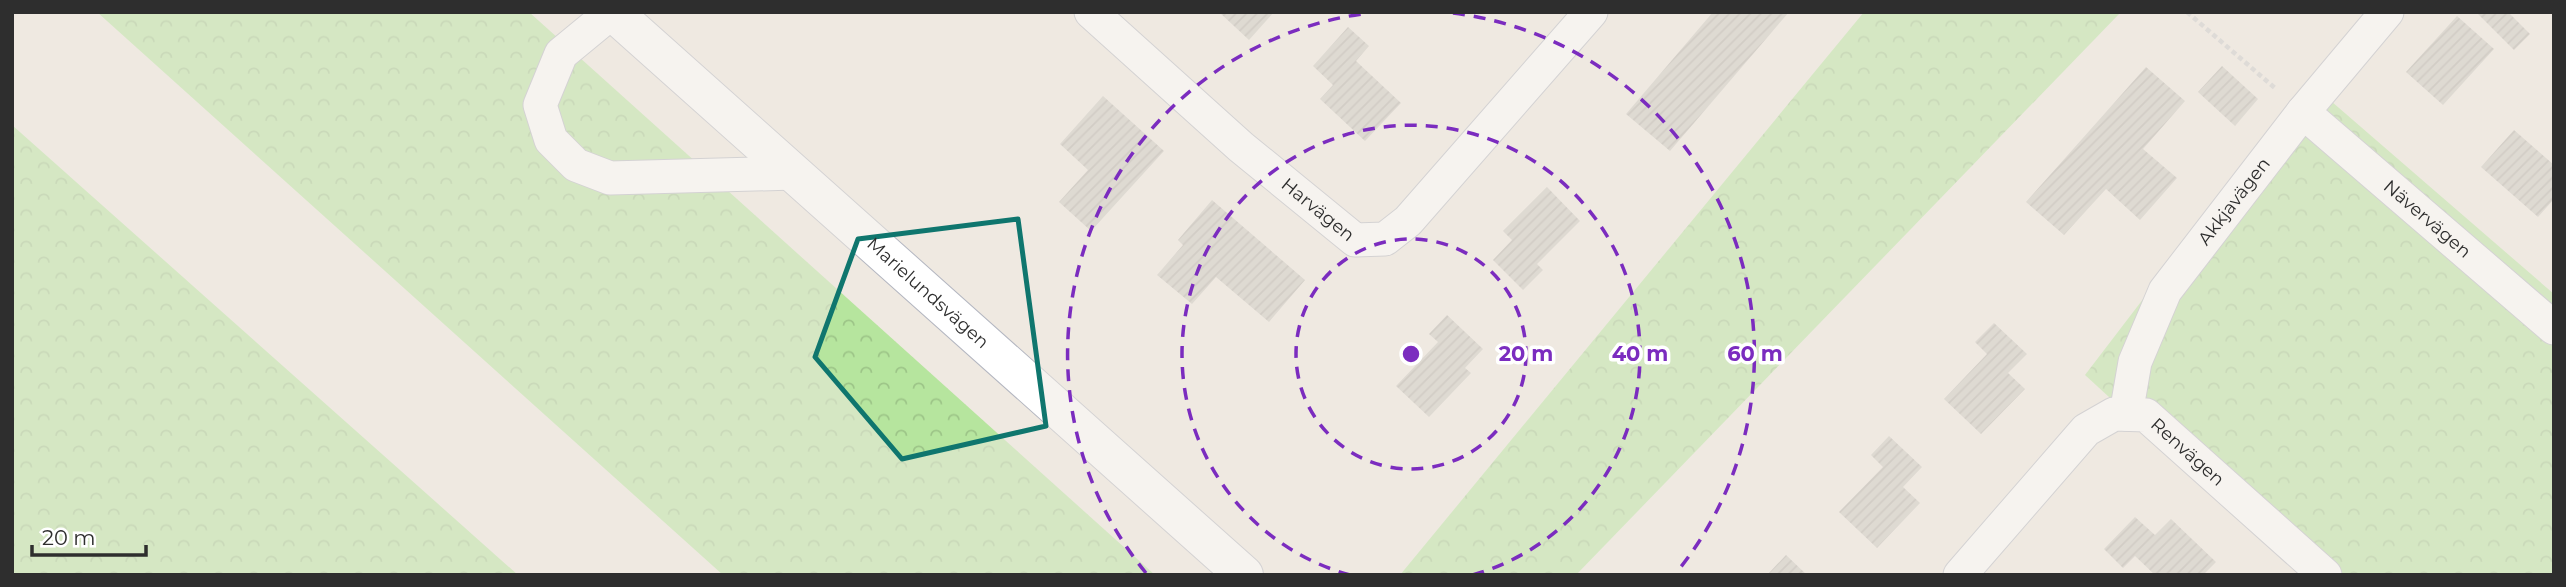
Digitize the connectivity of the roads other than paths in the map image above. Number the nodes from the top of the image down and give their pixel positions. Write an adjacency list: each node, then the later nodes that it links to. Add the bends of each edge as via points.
1 (613, 12): 6 (street, Marielundsvägen); 6 (street, via 561,54 540,105 551,140 576,166 610,178)
2 (1091, 12): 3 (street, Harvägen, via 1241,147 1355,240 1385,239 1408,221)
3 (1591, 12)
4 (2387, 12): 5 (street, Akkjavägen)
5 (2303, 112): 7 (street, Nävervägen); 8 (street, Akkjavägen, via 2165,291 2135,362)
6 (794, 173): 9 (street, Marielundsvägen)
7 (2554, 328)
8 (2126, 414): 10 (street, Renvägen, via 2114,414 2086,430); 11 (street, Renvägen, via 2146,415)
9 (1244, 575)
10 (1960, 575)
11 (2325, 575)

